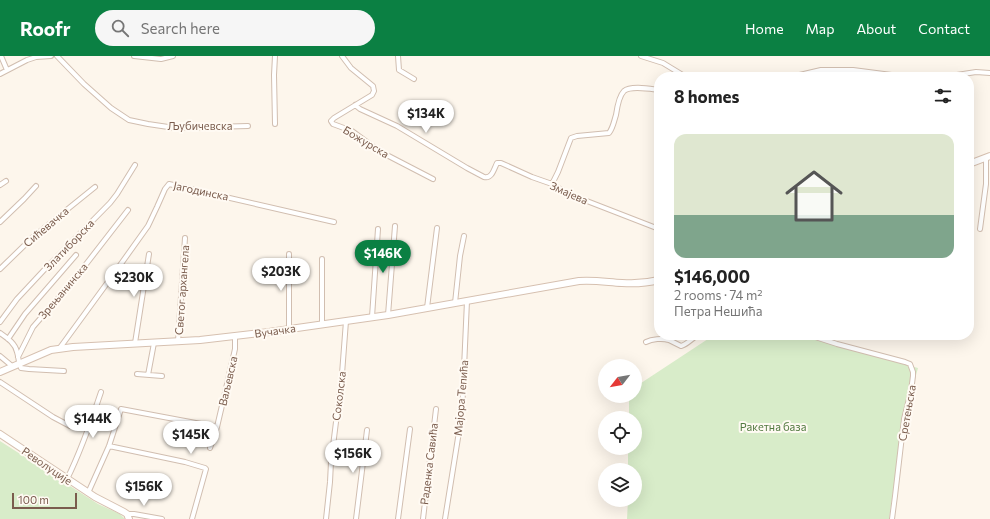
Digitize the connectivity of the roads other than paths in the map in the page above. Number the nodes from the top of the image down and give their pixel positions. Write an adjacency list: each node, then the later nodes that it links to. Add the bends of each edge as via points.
1 (1, 56): 11 (street)
2 (51, 56): 11 (street, via 28,60)
3 (57, 56): 22 (street, Љубичевска, via 111,108 130,120 175,128)
4 (134, 56): 10 (street)
5 (173, 56): 10 (street)
6 (275, 56): 21 (street)
7 (342, 56): 20 (street, via 351,68 373,86 372,95)
8 (398, 56): 18 (street, via 398,70)
9 (641, 56): 12 (street, via 663,63)
10 (162, 57)
11 (7, 70): 17 (street)
12 (678, 72)
13 (812, 72): 14 (street)
14 (868, 72)
15 (974, 72): 16 (street)
16 (990, 73)
17 (0, 74)
18 (414, 79)
19 (654, 90): 29 (street, via 626,90 609,133 571,138)
20 (355, 106): 26 (street, Божурска, via 337,115 331,122 352,131 379,151); 29 (street, Змајева, via 397,126 487,178 499,162)
21 (275, 124)
22 (248, 126)
23 (988, 157): 24 (street); 39 (street)
24 (974, 162)
25 (135, 165): 54 (street, Златиборска, via 110,203 40,274)
26 (433, 178)
27 (6, 181): 28 (street)
28 (0, 184)
29 (552, 184): 37 (street, Змајева, via 574,196)
30 (36, 186): 33 (street)
31 (95, 187): 46 (street, Сићевачка, via 33,236)
32 (128, 210): 70 (street, Зрењанинска, via 33,327)
33 (0, 222)
34 (334, 222): 68 (street, Јагодинска, via 169,184 148,226)
35 (395, 226): 51 (street)
36 (437, 228): 50 (street)
37 (654, 228)
38 (378, 229): 52 (street)
39 (980, 229)
40 (464, 236): 49 (street)
41 (186, 238): 64 (street, Светог архангела)
42 (149, 254): 66 (street)
43 (289, 254): 56 (street)
44 (76, 255): 59 (street, via 25,314)
45 (322, 259): 55 (street)
46 (0, 269)
47 (654, 281): 48 (street, Вучачка, via 631,284 588,280)
48 (467, 301): 49 (street, Вучачка); 97 (street, Мајора Тепића, via 462,413)
49 (455, 303): 50 (street, Вучачка)
50 (426, 308): 51 (street, Вучачка)
51 (388, 315): 52 (street, Вучачка)
52 (372, 317): 53 (street, Вучачка)
53 (346, 321): 55 (street, Вучачка); 93 (street, Соколска)
54 (0, 322)
55 (322, 325): 56 (street, Вучачка)
56 (289, 330): 58 (street, Вучачка)
57 (0, 333): 59 (street)
58 (235, 337): 64 (street, Вучачка); 81 (street, Ваљевска, via 235,349)
59 (8, 339): 70 (street, via 14,346)
60 (654, 340): 65 (street)
61 (668, 340): 62 (street, via 681,346)
62 (690, 340)
63 (825, 340): 98 (street, Сретењска, via 910,364 913,372 911,391 904,419)
64 (178, 341): 67 (street, Вучачка)
65 (646, 342)
66 (135, 343): 67 (street, Вучачка); 68 (street, Вучачка)
67 (154, 343): 75 (street)
68 (59, 349): 70 (street, Вучачка)
69 (0, 356): 71 (street)
70 (19, 360): 71 (street, Вучачка); 72 (street, via 21,368)
71 (12, 366): 73 (street, Вучачка)
72 (64, 371)
73 (0, 372)
74 (137, 374): 75 (street)
75 (148, 374): 76 (street)
76 (162, 376)
77 (0, 382): 80 (street)
78 (101, 392): 87 (street)
79 (436, 409): 96 (street, Раденка Савића)
80 (70, 426)
81 (217, 427): 85 (street, via 121,409); 86 (street, Ваљевска)
82 (410, 429): 95 (street)
83 (367, 430): 94 (street)
84 (0, 434): 87 (street, Револуције)
85 (109, 446): 88 (street); 92 (street, via 205,468)
86 (210, 448)
87 (67, 479): 88 (street, Револуције)
88 (88, 493): 89 (street, Револуције, via 124,512)
89 (128, 517): 90 (street, Револуције, via 130,513)
90 (147, 517): 91 (street, Револуције)
91 (162, 519)
92 (192, 519)
93 (326, 519)
94 (356, 519)
95 (398, 519)
96 (423, 519)
97 (444, 519)
98 (892, 519)

